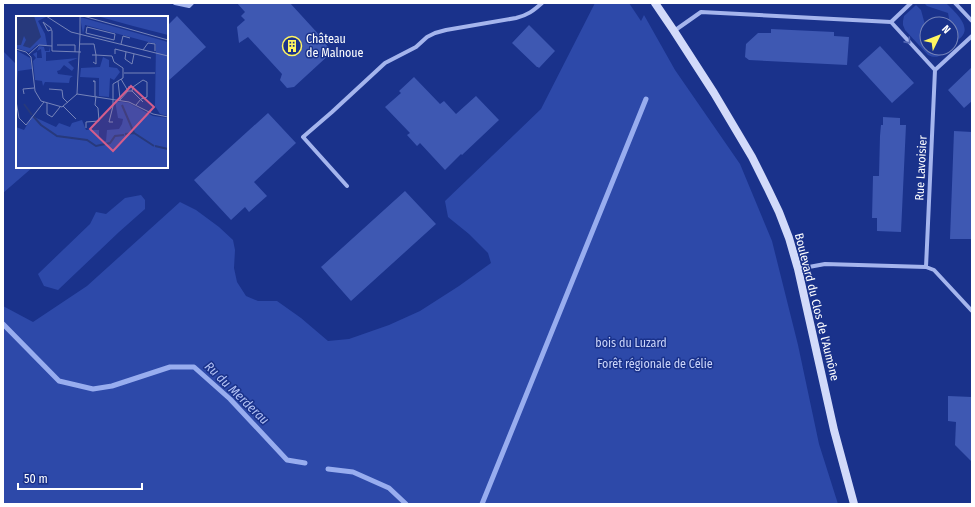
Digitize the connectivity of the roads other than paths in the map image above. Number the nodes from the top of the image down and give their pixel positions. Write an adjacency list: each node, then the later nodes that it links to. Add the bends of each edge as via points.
1 (175, 3): 2 (street, via 189,6)
2 (192, 3)
3 (542, 3): 12 (street, via 527,15 446,30 427,37 416,47 385,63 303,137)
4 (655, 3): 9 (street, Boulevard du Clos de l'Aumône)
5 (911, 3): 8 (street)
6 (956, 3): 7 (street)
7 (972, 21)
8 (891, 22): 9 (street, via 701,12); 11 (street, one-way to 11)
9 (674, 31): 14 (street, Boulevard du Clos de l'Aumône, via 752,157 779,212)
10 (972, 36): 11 (street)
11 (935, 70): 13 (street, Rue Lavoisier)
12 (347, 186)
13 (926, 267): 14 (street, via 824,264); 15 (street, via 934,270)
14 (798, 269): 16 (street, Boulevard du Clos de l'Aumône, via 834,430)
15 (972, 311)
16 (854, 504)

